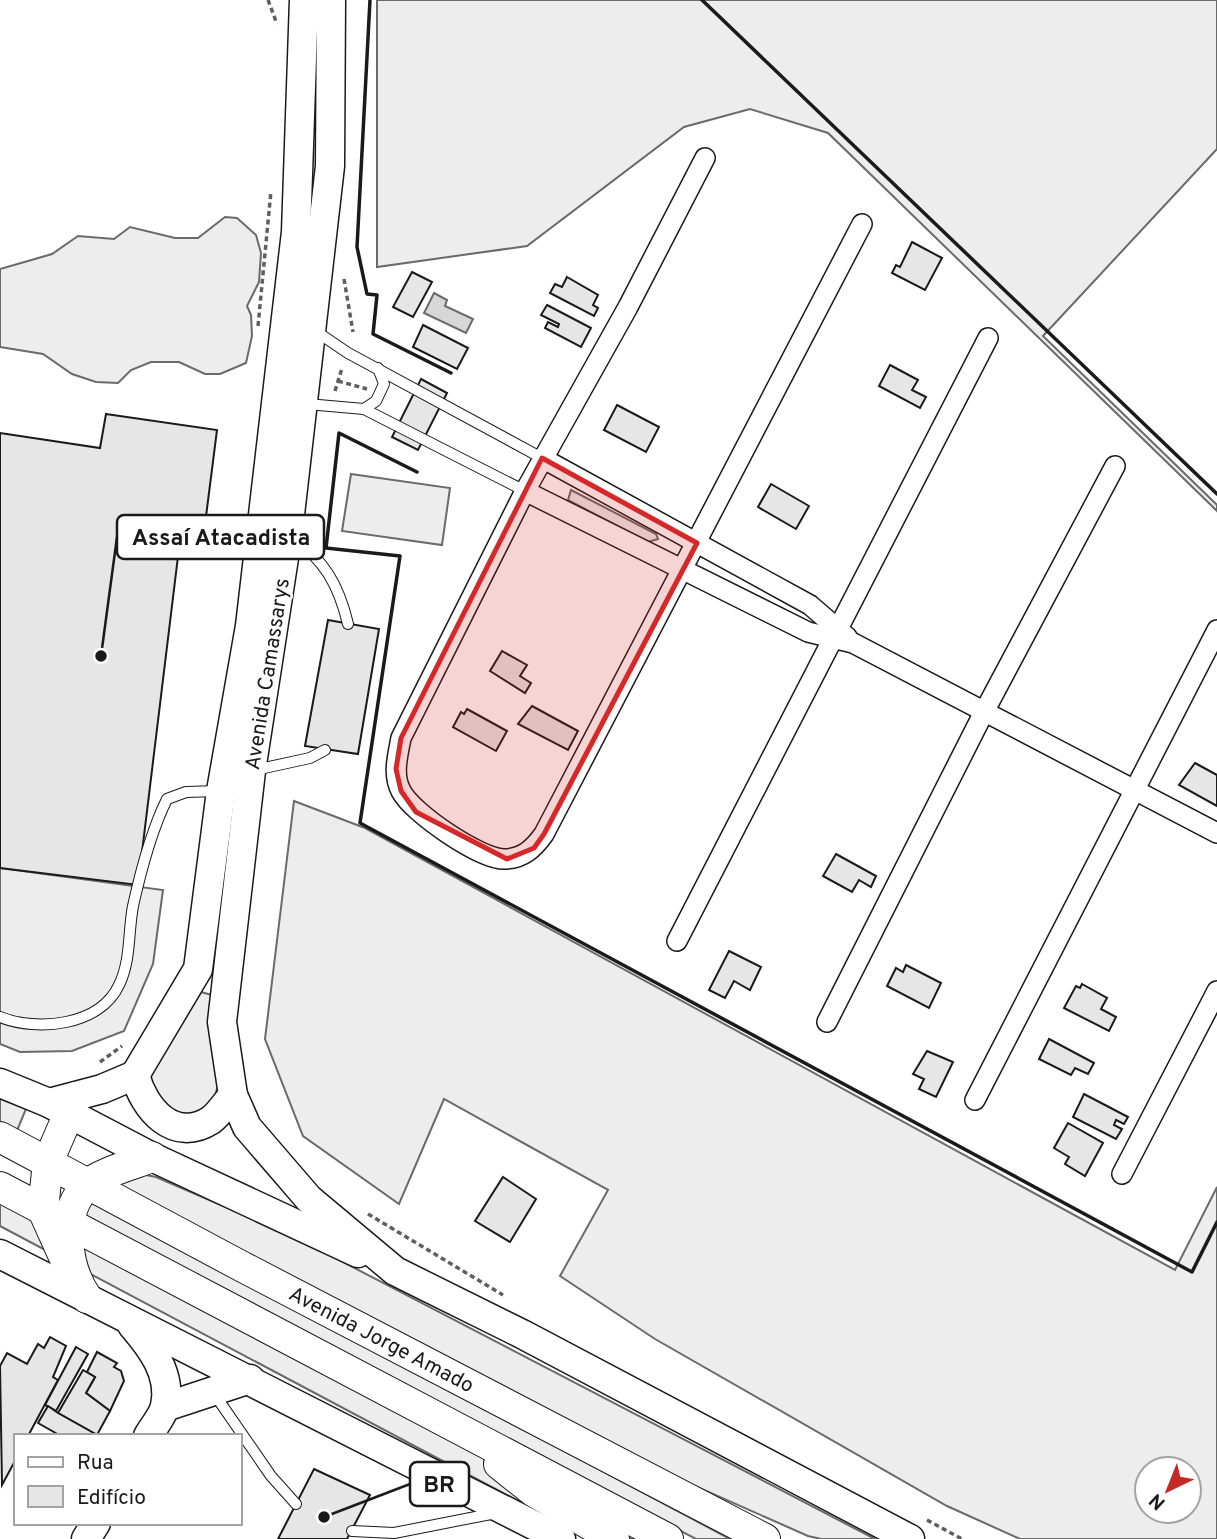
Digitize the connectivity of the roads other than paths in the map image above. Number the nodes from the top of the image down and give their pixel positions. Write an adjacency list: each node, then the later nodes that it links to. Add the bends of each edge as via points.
1 (304, 0): 23 (street, Avenida Camassarys, via 296,232 250,626)
2 (331, 0): 5 (street, Avenida Camassarys, via 330,166)
3 (705, 158): 10 (street)
4 (862, 224): 14 (street)
5 (312, 328): 7 (lane); 8 (street, Avenida Camassarys)
6 (988, 338): 18 (street)
7 (377, 368): 9 (lane, via 384,384 376,401); 10 (lane)
8 (303, 404): 9 (lane); 13 (street, Avenida Camassarys)
9 (364, 409): 12 (lane)
10 (542, 458): 12 (street); 14 (street)
11 (1115, 466): 19 (street)
12 (525, 491): 15 (street); 15 (street, via 401,737 396,769 401,790 416,812 496,858 520,856 534,848 544,834)
13 (288, 532): 16 (lane, via 326,566); 21 (street, Avenida Camassarys)
14 (696, 543): 15 (street); 18 (street, via 810,605)
15 (682, 570): 18 (street, via 808,632)
16 (348, 624)
17 (1217, 630): 22 (street)
18 (836, 634): 19 (street); 25 (street)
19 (984, 712): 22 (street); 28 (street)
20 (325, 750): 21 (lane, via 310,758)
21 (251, 771): 31 (street, Avenida Camassarys, via 222,1022)
22 (1134, 790): 24 (street); 32 (street)
23 (222, 791): 27 (lane, via 186,792 167,799 156,820 134,906 125,970 112,998 83,1018 65,1023 16,1024); 29 (street, Avenida Camassarys, via 197,973)
24 (1217, 833)
25 (677, 941)
26 (1217, 991): 37 (street)
27 (0, 1017)
28 (827, 1022)
29 (135, 1075): 31 (street, via 139,1093 157,1117 170,1125 193,1128 212,1119); 33 (street)
30 (0, 1083): 33 (street)
31 (233, 1096): 42 (street, Avenida Camassarys, via 247,1127 309,1199)
32 (975, 1100)
33 (64, 1104): 35 (street); 36 (main road)
34 (0, 1137): 36 (main road, Avenida Jorge Amado)
35 (152, 1157): 38 (main road); 42 (street)
36 (48, 1162): 38 (main road, Avenida Jorge Amado); 40 (main road)
37 (1122, 1174)
38 (88, 1184): 40 (main road); 57 (main road, Avenida Jorge Amado)
39 (0, 1187): 40 (main road, Avenida Jorge Amado)
40 (56, 1216): 43 (main road); 49 (main road, Avenida Jorge Amado)
41 (0, 1254): 43 (street)
42 (395, 1271): 52 (street)
43 (81, 1288): 44 (street)
44 (128, 1320): 45 (street); 47 (street, via 152,1349 163,1372)
45 (250, 1380): 46 (street); 51 (street)
46 (213, 1391): 47 (street); 50 (lane, via 271,1476)
47 (165, 1407): 48 (street)
48 (149, 1434)
49 (469, 1434): 55 (main road, via 533,1491); 56 (main road, Avenida Jorge Amado)
50 (296, 1504)
51 (508, 1511): 53 (lane, via 394,1533); 54 (street)
52 (918, 1529)
53 (352, 1531)
54 (561, 1539)
55 (614, 1539)
56 (668, 1539)
57 (765, 1539)

